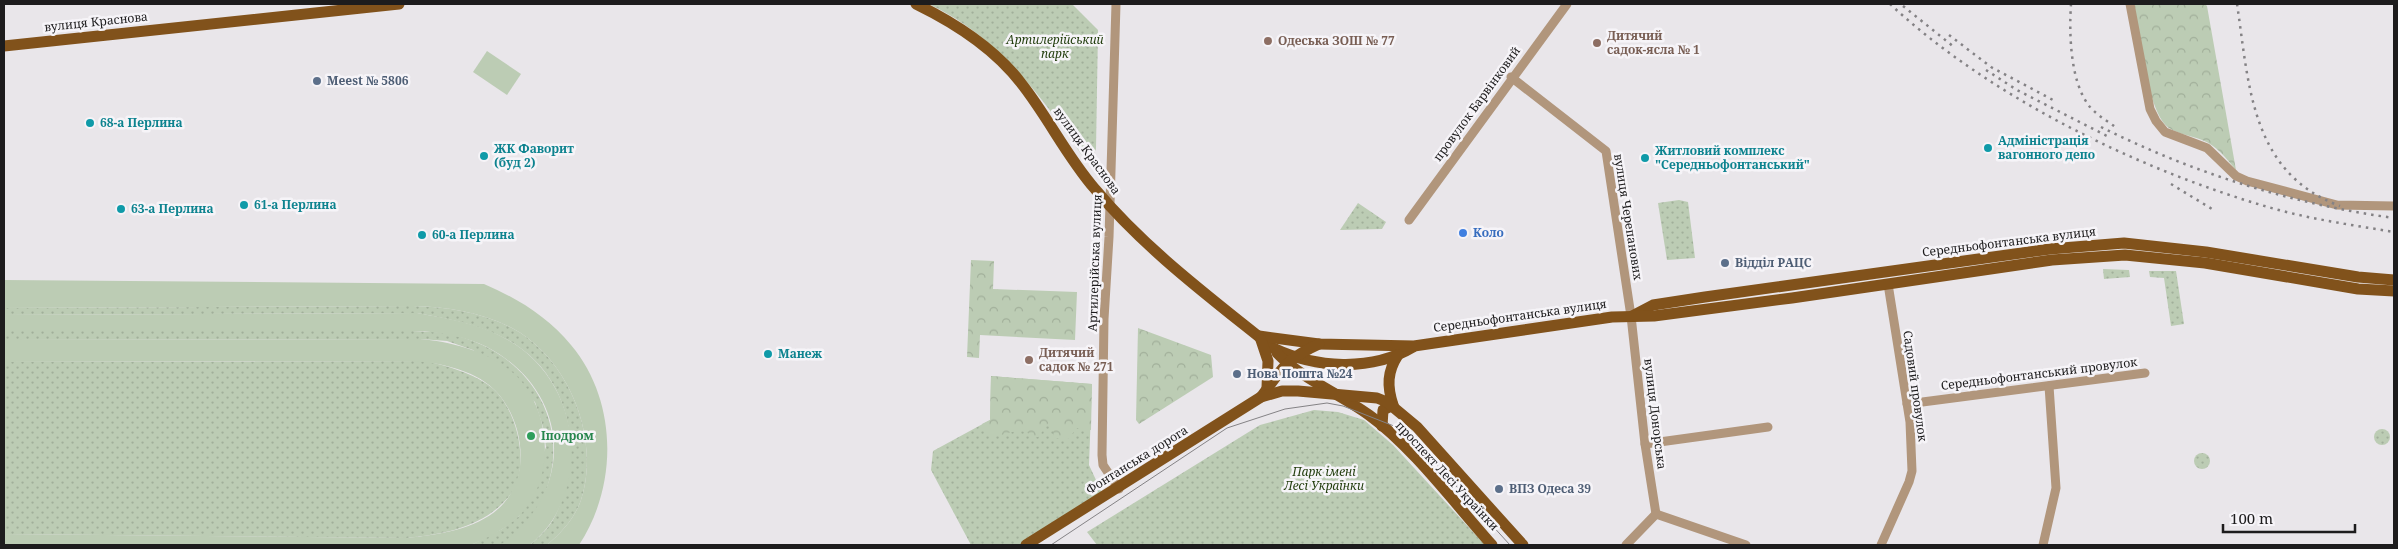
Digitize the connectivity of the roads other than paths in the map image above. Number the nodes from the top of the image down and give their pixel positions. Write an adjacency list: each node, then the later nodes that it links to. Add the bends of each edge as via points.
1 (399, 4): 6 (main road, вулиця Краснова)
2 (916, 4): 8 (main road, вулиця Краснова, via 949,22 996,56 1021,83 1093,188)
3 (1116, 4): 8 (street, Артилерійська вулиця)
4 (1567, 4): 7 (street, провулок Барвінковий)
5 (2130, 4): 9 (street, via 2150,109 2165,132 2207,148 2236,176 2248,181 2336,205)
6 (4, 46)
7 (1511, 78): 10 (street, провулок Барвінковий); 14 (street, вулиця Черепанових, via 1606,151)
8 (1110, 206): 15 (main road, вулиця Краснова, via 1132,231); 29 (street, Артилерійська вулиця, via 1102,455 1103,465)
9 (2394, 206)
10 (1409, 220)
11 (2394, 280): 14 (main road, Середньофонтанська вулиця, via 2197,251 2124,244 2050,249 1653,305)
12 (1888, 284): 13 (main road, Середньофонтанська вулиця, via 2052,260 2125,255 2205,263 2358,289); 14 (main road, Середньофонтанська вулиця, via 1654,316); 24 (street, Садовий провулок)
13 (2394, 291)
14 (1630, 316): 17 (main road, Середньофонтанська вулиця); 28 (street, вулиця Донорська)
15 (1259, 336): 16 (main road, Середньофонтанська вулиця); 19 (main road, проспект Лесі Українки); 23 (main road, via 1268,361)
16 (1319, 344): 17 (main road, Середньофонтанська вулиця); 19 (main road)
17 (1414, 346): 18 (main road, Середньофонтанська вулиця)
18 (1398, 355): 19 (main road, Середньофонтанська вулиця, via 1330,364); 25 (main road, via 1389,375)
19 (1289, 360): 22 (main road, проспект Лесі Українки); 23 (main road)
20 (2145, 373): 21 (street, Середньофонтанський провулок)
21 (2049, 386): 24 (street, Середньофонтанський провулок); 37 (street, via 2056,488)
22 (1332, 393): 23 (main road, проспект Лесі Українки, via 1290,390); 25 (main road, проспект Лесі Українки, via 1376,398); 26 (main road, проспект Лесі Українки)
23 (1264, 394): 29 (main road, Фонтанська дорога)
24 (1907, 404): 36 (street, Садовий провулок, via 1911,476)
25 (1392, 405): 26 (main road, via 1383,410); 33 (main road, проспект Лесі Українки, via 1417,427)
26 (1382, 426): 32 (main road, проспект Лесі Українки)
27 (1768, 427): 28 (street)
28 (1645, 444): 30 (street, вулиця Донорська)
29 (1119, 489): 31 (main road, Фонтанська дорога)
30 (1656, 514): 34 (street); 35 (street)
31 (1026, 545)
32 (1492, 545)
33 (1523, 545)
34 (1626, 545)
35 (1746, 545)
36 (1881, 545)
37 (2043, 545)

